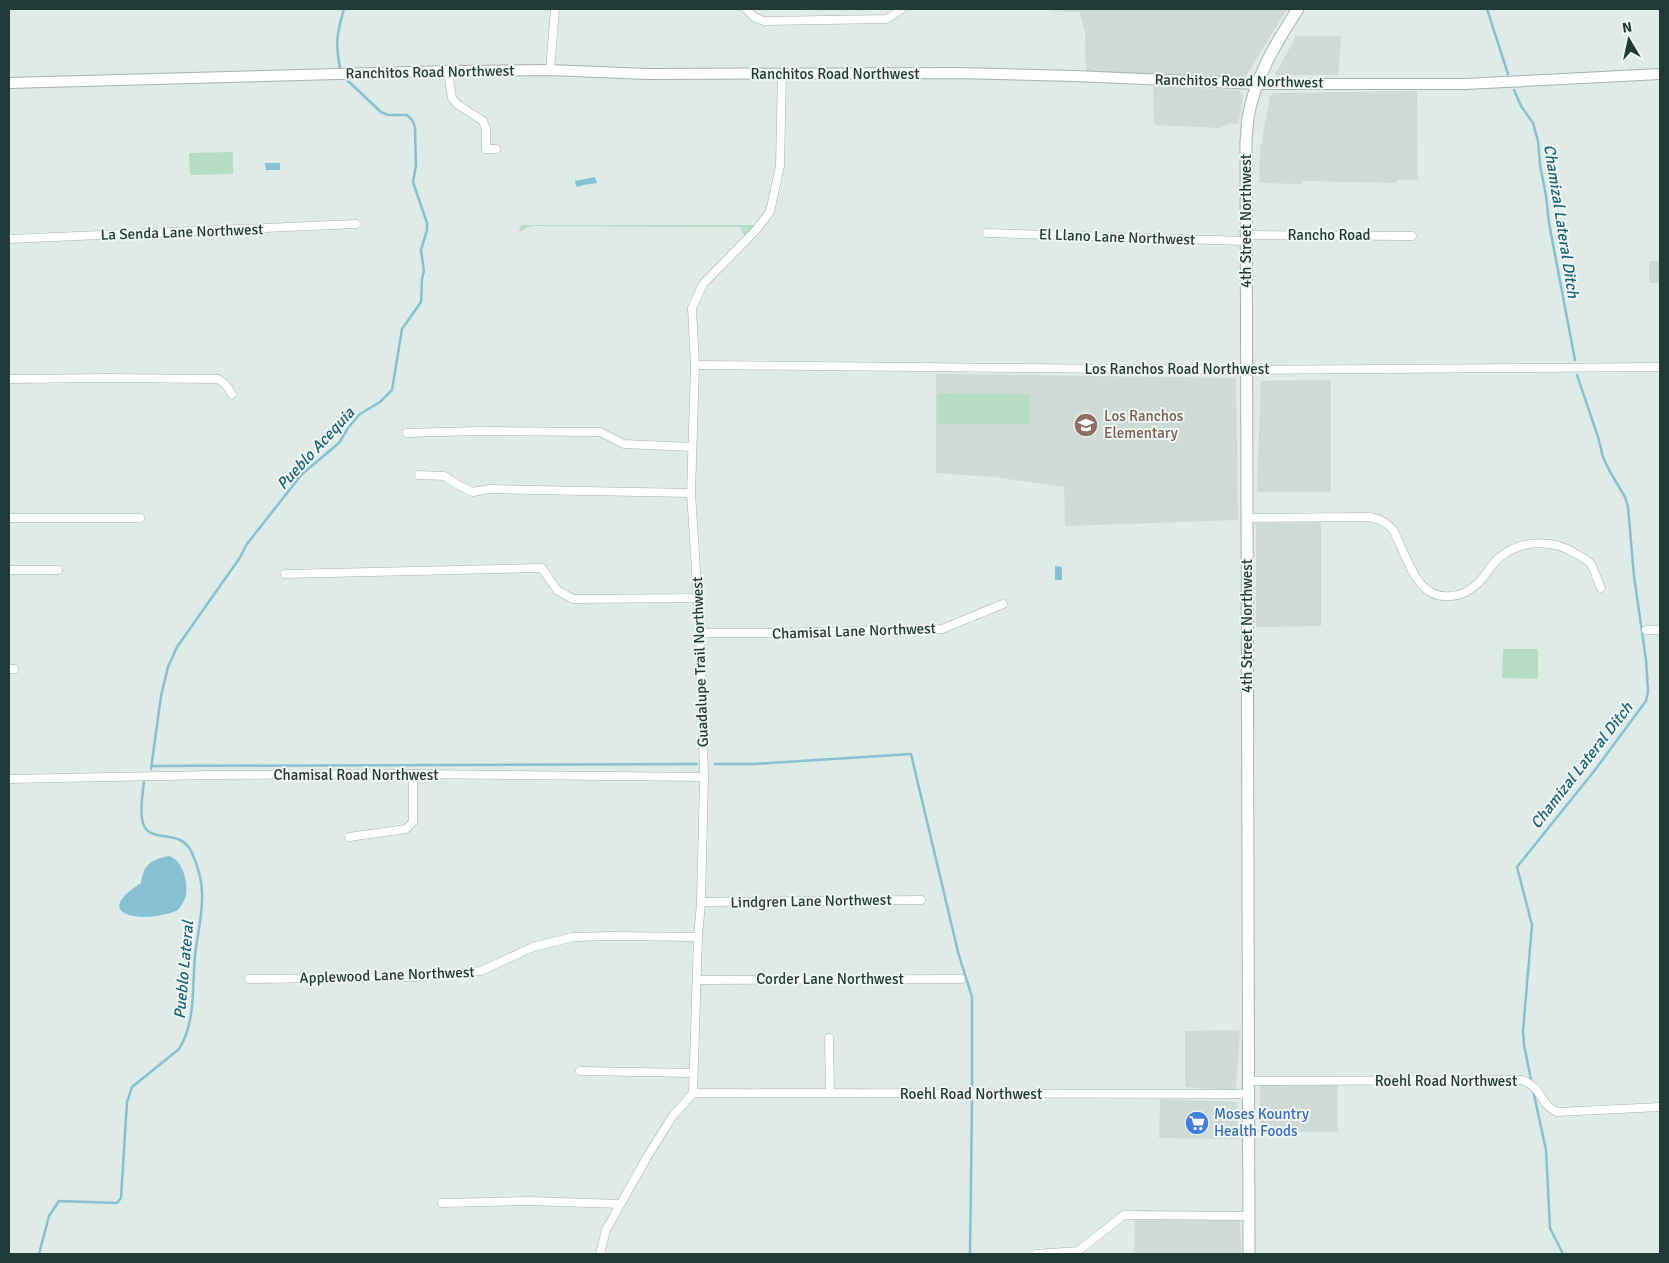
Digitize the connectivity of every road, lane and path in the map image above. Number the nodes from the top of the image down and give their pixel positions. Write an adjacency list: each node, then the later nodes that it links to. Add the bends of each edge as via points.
1 (555, 9): 5 (street)
2 (746, 9): 3 (street, via 764,21 888,19)
3 (902, 9)
4 (1298, 9): 10 (main road, 4th Street Northwest)
5 (550, 70): 6 (street, Ranchitos Road Northwest); 7 (street, Ranchitos Road Northwest)
6 (448, 71): 9 (street, Ranchitos Road Northwest); 11 (street, via 452,98 484,121 486,149)
7 (782, 74): 10 (street, Ranchitos Road Northwest, via 957,73); 17 (street, Guadalupe Trail Northwest, via 780,166 770,212 703,284 692,308)
8 (1660, 74): 10 (street, Ranchitos Road Northwest, via 1481,83)
9 (9, 84)
10 (1258, 84): 15 (main road, 4th Street Northwest, via 1248,118)
11 (496, 149)
12 (356, 224): 16 (street, La Senda Lane Northwest)
13 (987, 232): 15 (street, El Llano Lane Northwest)
14 (1412, 236): 15 (street, Rancho Road)
15 (1246, 238): 19 (main road, 4th Street Northwest)
16 (9, 239)
17 (695, 365): 19 (street, Los Ranchos Road Northwest); 23 (street, Guadalupe Trail Northwest)
18 (1660, 367): 19 (street, Los Ranchos Road Northwest)
19 (1247, 370): 28 (main road, 4th Street Northwest)
20 (9, 379): 21 (street, via 218,379)
21 (232, 394)
22 (407, 433): 23 (street, via 600,432 624,444)
23 (692, 447): 25 (street, Guadalupe Trail Northwest)
24 (419, 474): 25 (street, via 444,476 473,492 489,489)
25 (691, 493): 33 (street, Guadalupe Trail Northwest)
26 (9, 518): 27 (street)
27 (140, 518)
28 (1247, 518): 32 (street, via 1378,519 1393,530 1420,584 1439,596 1463,593 1478,584 1500,557 1517,547 1534,543 1552,543 1570,549 1590,562); 51 (main road, 4th Street Northwest)
29 (9, 570): 30 (street)
30 (58, 570)
31 (285, 574): 33 (street, via 542,568 557,590 573,599)
32 (1601, 588)
33 (699, 598): 37 (street, Guadalupe Trail Northwest)
34 (1003, 604): 37 (street, Chamisal Lane Northwest, via 942,629)
35 (1646, 630): 36 (street)
36 (1660, 630)
37 (700, 633): 39 (street, Guadalupe Trail Northwest)
38 (413, 774): 39 (street, Chamisal Road Northwest); 40 (street, Chamisal Road Northwest); 41 (street, via 413,822 406,829)
39 (704, 777): 43 (street, Guadalupe Trail Northwest)
40 (9, 779)
41 (349, 837)
42 (921, 900): 43 (street, Lindgren Lane Northwest)
43 (701, 902): 44 (street, Guadalupe Trail Northwest)
44 (698, 937): 45 (street, Applewood Lane Northwest, via 573,937 533,946 481,971 413,977); 47 (street, Guadalupe Trail Northwest)
45 (249, 979)
46 (961, 979): 47 (street, Corder Lane Northwest)
47 (698, 980): 50 (street, Guadalupe Trail Northwest)
48 (829, 1038): 53 (street)
49 (580, 1072): 50 (street)
50 (694, 1073): 52 (street, Guadalupe Trail Northwest)
51 (1248, 1081): 54 (main road, 4th Street Northwest); 55 (street, Roehl Road Northwest, via 1522,1080 1536,1088 1549,1108 1557,1112)
52 (693, 1093): 53 (street, Roehl Road Northwest); 57 (street, via 672,1117)
53 (830, 1093): 54 (street, Roehl Road Northwest)
54 (1248, 1094): 58 (main road, 4th Street Northwest)
55 (1660, 1107)
56 (442, 1202): 57 (street)
57 (620, 1204): 59 (street, via 606,1230)
58 (1249, 1216): 60 (street, via 1124,1215 1078,1251); 61 (main road, 4th Street Northwest)
59 (600, 1254)
60 (1036, 1254)
61 (1249, 1254)

